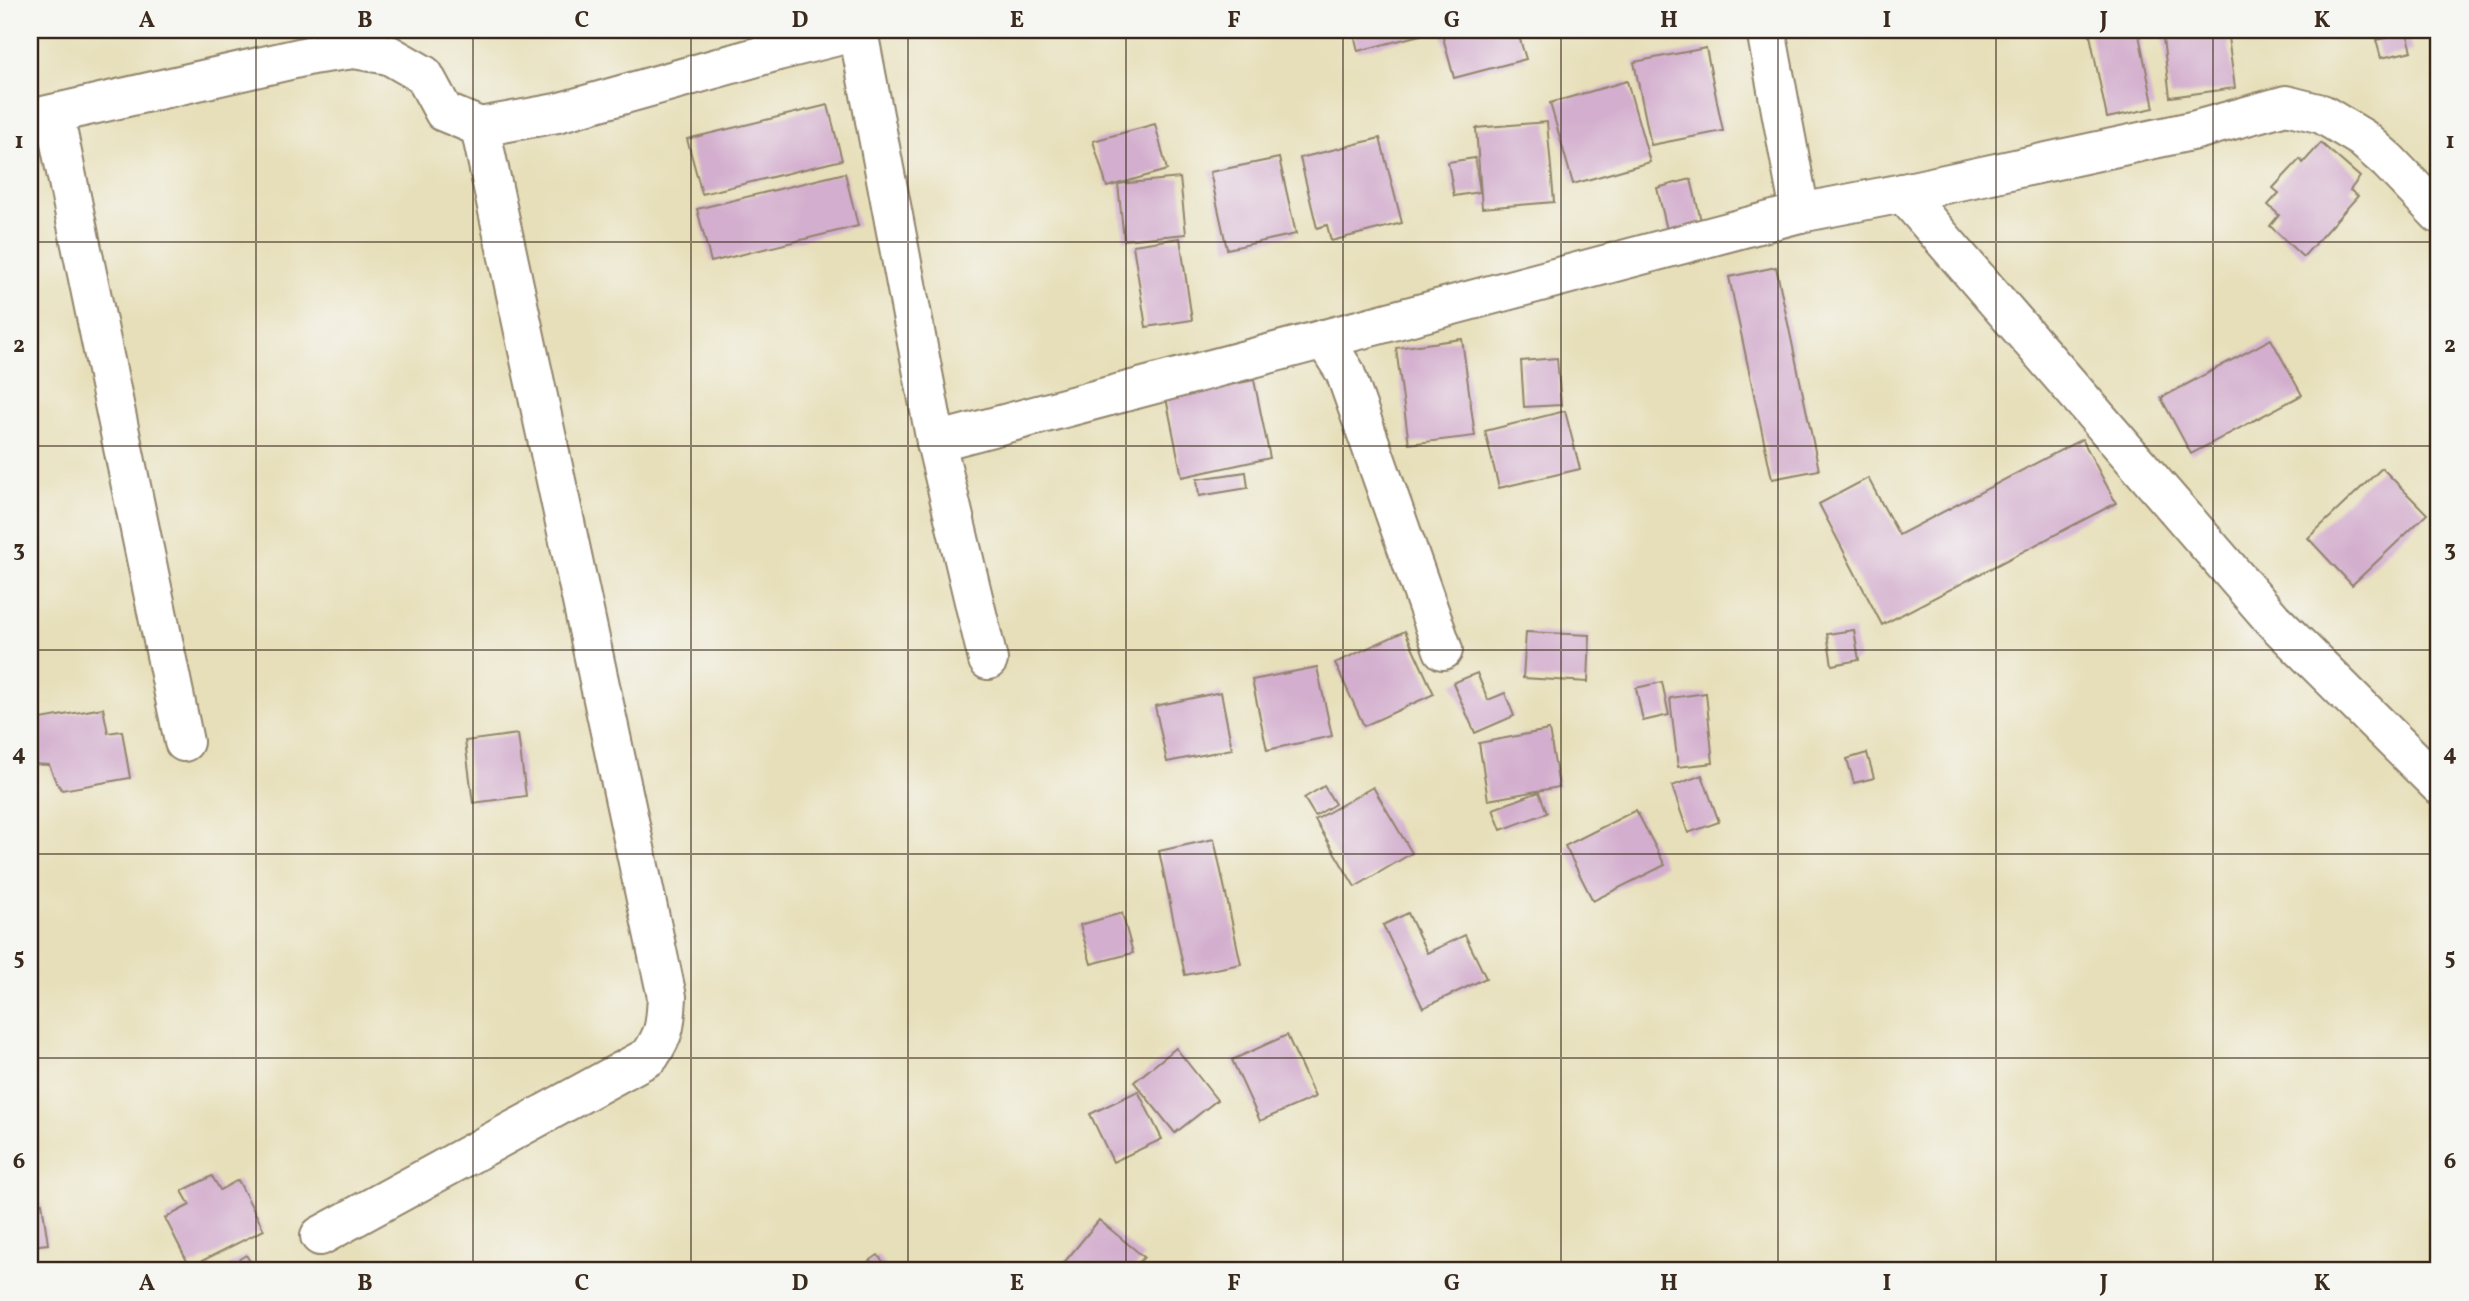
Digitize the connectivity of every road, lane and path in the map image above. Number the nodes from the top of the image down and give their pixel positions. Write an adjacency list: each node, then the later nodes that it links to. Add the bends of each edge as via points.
1 (860, 30): 4 (street, via 557,113); 9 (street)
2 (1766, 30): 6 (street)
3 (42, 116): 4 (street, via 354,49 389,55 424,75 444,112); 12 (street)
4 (480, 127): 14 (street, via 667,997 666,1018 663,1035 650,1056)
5 (1903, 193): 6 (street); 7 (street, via 2196,130 2286,105 2322,114 2362,138); 13 (street, via 2273,620)
6 (1800, 213): 8 (street)
7 (2439, 214)
8 (1324, 339): 9 (street); 10 (street, via 1345,372)
9 (936, 442): 11 (street)
10 (1443, 650)
11 (988, 660)
12 (184, 742)
13 (2439, 785)
14 (320, 1236)

